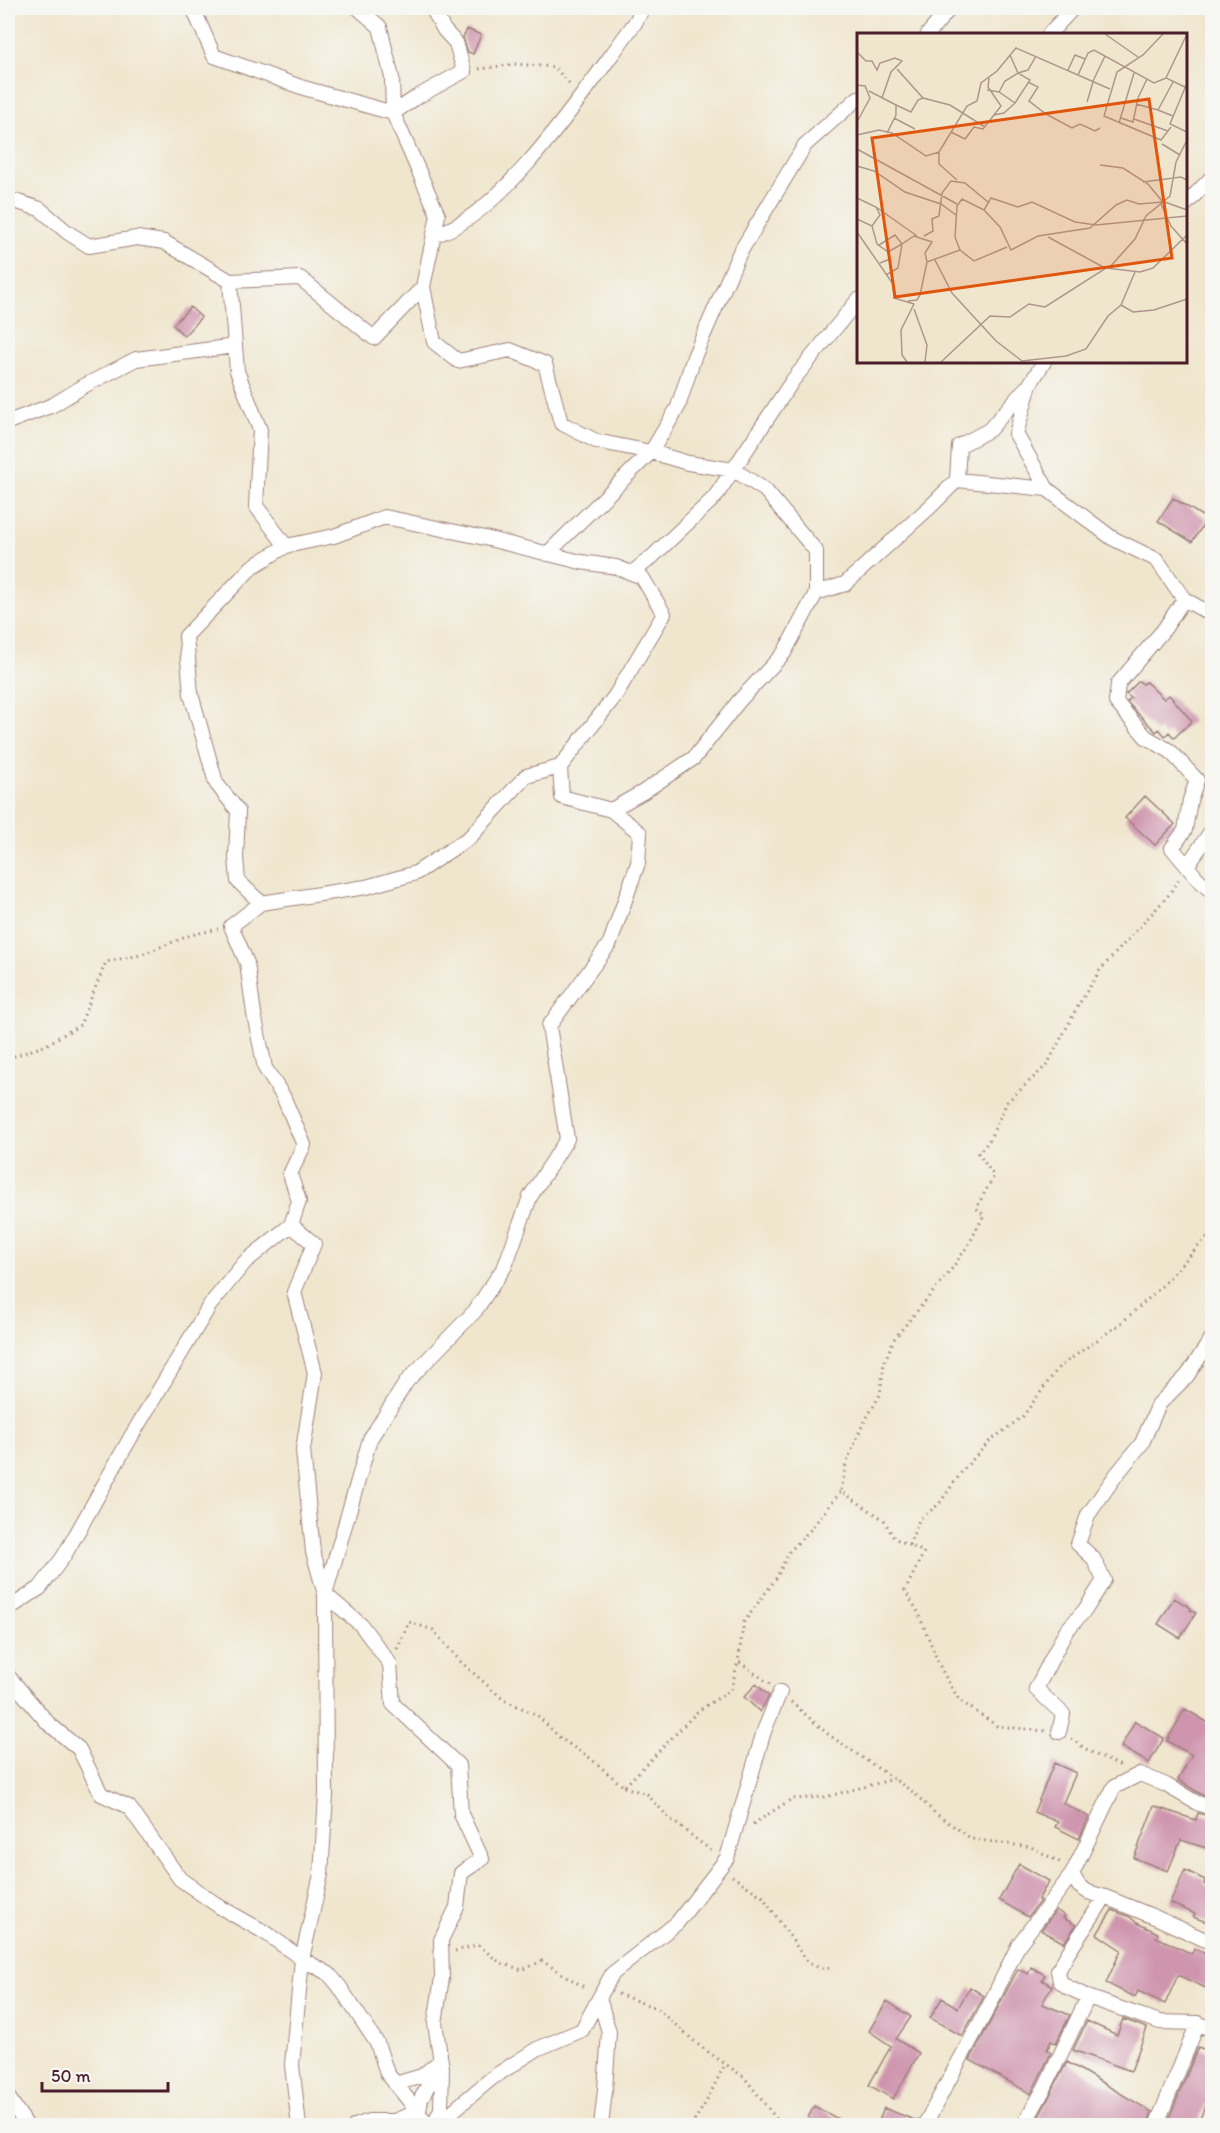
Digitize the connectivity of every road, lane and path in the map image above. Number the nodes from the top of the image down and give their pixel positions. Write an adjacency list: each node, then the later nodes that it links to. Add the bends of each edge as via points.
1 (193, 8): 12 (street, via 214,56 304,88)
2 (358, 8): 12 (street, via 380,27 392,78)
3 (432, 8): 9 (street, via 456,43)
4 (643, 8): 10 (street)
5 (950, 8): 7 (street)
6 (1073, 8): 8 (street)
7 (929, 33)
8 (1050, 33)
9 (462, 63): 10 (path, via 477,70 516,64 554,67); 12 (street, via 464,71)
10 (580, 96): 16 (street, via 529,163 475,214)
11 (857, 99): 24 (street, via 805,145 739,254 694,357 678,407)
12 (393, 113): 16 (street, via 438,215)
13 (1212, 177): 15 (street)
14 (8, 199): 17 (street, via 40,209 89,246 137,238 164,242)
15 (1187, 202)
16 (434, 235): 18 (street)
17 (231, 281): 18 (street, via 300,278 374,338); 20 (street)
18 (423, 287): 24 (street, via 434,342 458,361 510,350 545,364 561,423 596,441)
19 (857, 301): 25 (street, via 793,380)
20 (235, 346): 23 (street, via 136,359 53,405); 28 (street, via 237,371 260,430 256,506)
21 (1043, 363): 22 (street)
22 (1030, 384): 26 (street, via 988,430 959,446); 27 (street, via 1016,434)
23 (8, 422)
24 (651, 452): 25 (street); 29 (street)
25 (734, 470): 30 (street, via 716,497); 31 (street, via 765,490 816,551)
26 (957, 480): 27 (street); 31 (street, via 845,584)
27 (1047, 489): 32 (street, via 1112,538 1157,560)
28 (286, 546): 29 (street, via 334,536 385,517); 39 (street, via 252,567 186,636 191,694 216,783 238,811 238,880)
29 (548, 554): 30 (street)
30 (632, 573): 34 (street, via 642,577 664,614 615,696)
31 (816, 593): 35 (street, via 784,653 738,701 694,758)
32 (1184, 599): 33 (street); 37 (street, via 1118,684 1116,702 1146,737 1170,751 1197,780 1185,830 1172,849)
33 (1212, 615)
34 (561, 767): 35 (street, via 562,797); 39 (street, via 526,776 470,837 416,873 366,886)
35 (611, 810): 48 (street, via 640,833 638,862 609,943 549,1026 567,1139 530,1197 505,1266 475,1311 407,1381 370,1439)
36 (1212, 830): 37 (street)
37 (1187, 866): 38 (street); 46 (path, via 1167,897 1100,970 1047,1065 1007,1102 989,1141 978,1153 994,1176 976,1208 984,1215 951,1270 894,1339 884,1363 880,1395 846,1464)
38 (1212, 892)
39 (261, 903): 40 (street)
40 (231, 926): 41 (path, via 106,962 80,1025 44,1046); 42 (street, via 247,963 265,1068 283,1096 304,1145 290,1174 299,1201)
41 (8, 1058)
42 (291, 1226): 48 (street, via 314,1244 294,1292 315,1373 303,1450 313,1552); 49 (street, via 245,1262 210,1305 64,1556 40,1588)
43 (1212, 1231): 44 (path)
44 (1211, 1236): 47 (path, via 1120,1324 1059,1367 1023,1416 989,1442 939,1504 919,1520)
45 (1212, 1338): 54 (street, via 1187,1376 1159,1404 1142,1443 1088,1515 1078,1544 1093,1558 1104,1580 1066,1631 1036,1689 1063,1714)
46 (841, 1491): 47 (path, via 884,1520 894,1538); 50 (path, via 789,1552 777,1577 744,1622)
47 (909, 1545): 54 (path, via 924,1552 905,1591 959,1700 997,1726)
48 (325, 1594): 51 (street, via 361,1625); 65 (street, via 326,1795 321,1874)
49 (8, 1609)
50 (738, 1661): 53 (path); 57 (path, via 731,1690 698,1711)
51 (390, 1664): 57 (path, via 409,1623 433,1630 461,1662 504,1700 537,1715 560,1738); 64 (street, via 393,1704 458,1765 461,1814 482,1859 461,1873 457,1907 441,1940)
52 (8, 1676): 65 (street, via 48,1723 79,1749 101,1794 129,1807 180,1879)
53 (780, 1692): 56 (path, via 829,1735); 59 (street, via 764,1731)
54 (1059, 1732): 55 (path, via 1094,1754)
55 (1140, 1774): 58 (street); 61 (street, via 1114,1787)
56 (894, 1779): 59 (path, via 825,1797 792,1799); 61 (path, via 972,1839 1031,1847)
57 (624, 1787): 60 (path, via 647,1794 669,1818 712,1851)
58 (1212, 1808)
59 (732, 1839): 60 (street)
60 (721, 1866): 66 (path, via 763,1897 808,1963); 68 (street, via 677,1923 612,1974)
61 (1072, 1874): 62 (street, via 1079,1886); 84 (street, via 1019,1944)
62 (1105, 1897): 63 (street); 67 (street, via 1058,1971 1060,1981 1067,1987)
63 (1212, 1943)
64 (441, 1952): 68 (path, via 478,1945 499,1962 522,1970 542,1961); 71 (street, via 442,1978 435,2023)
65 (302, 1959): 73 (street, via 329,1974 339,1986 377,2043); 77 (street, via 292,2065)
66 (830, 1968)
67 (1089, 1997): 69 (street, via 1161,2022); 85 (street)
68 (599, 1998): 72 (path, via 617,1994 656,2007); 80 (street, via 582,2030 537,2049 492,2078); 81 (street, via 609,2032)
69 (1198, 2023): 70 (street); 86 (street)
70 (1212, 2030)
71 (441, 2061): 73 (street, via 422,2076); 75 (street, via 421,2099); 79 (street, via 441,2109)
72 (725, 2064): 82 (path); 83 (path, via 744,2077)
73 (395, 2084): 75 (street)
74 (8, 2097): 76 (street)
75 (419, 2111): 78 (street, via 394,2121 369,2121); 79 (street)
76 (27, 2126)
77 (299, 2126)
78 (356, 2126)
79 (431, 2126)
80 (439, 2126)
81 (601, 2126)
82 (691, 2126)
83 (782, 2126)
84 (924, 2126)
85 (1023, 2126)
86 (1156, 2126)

